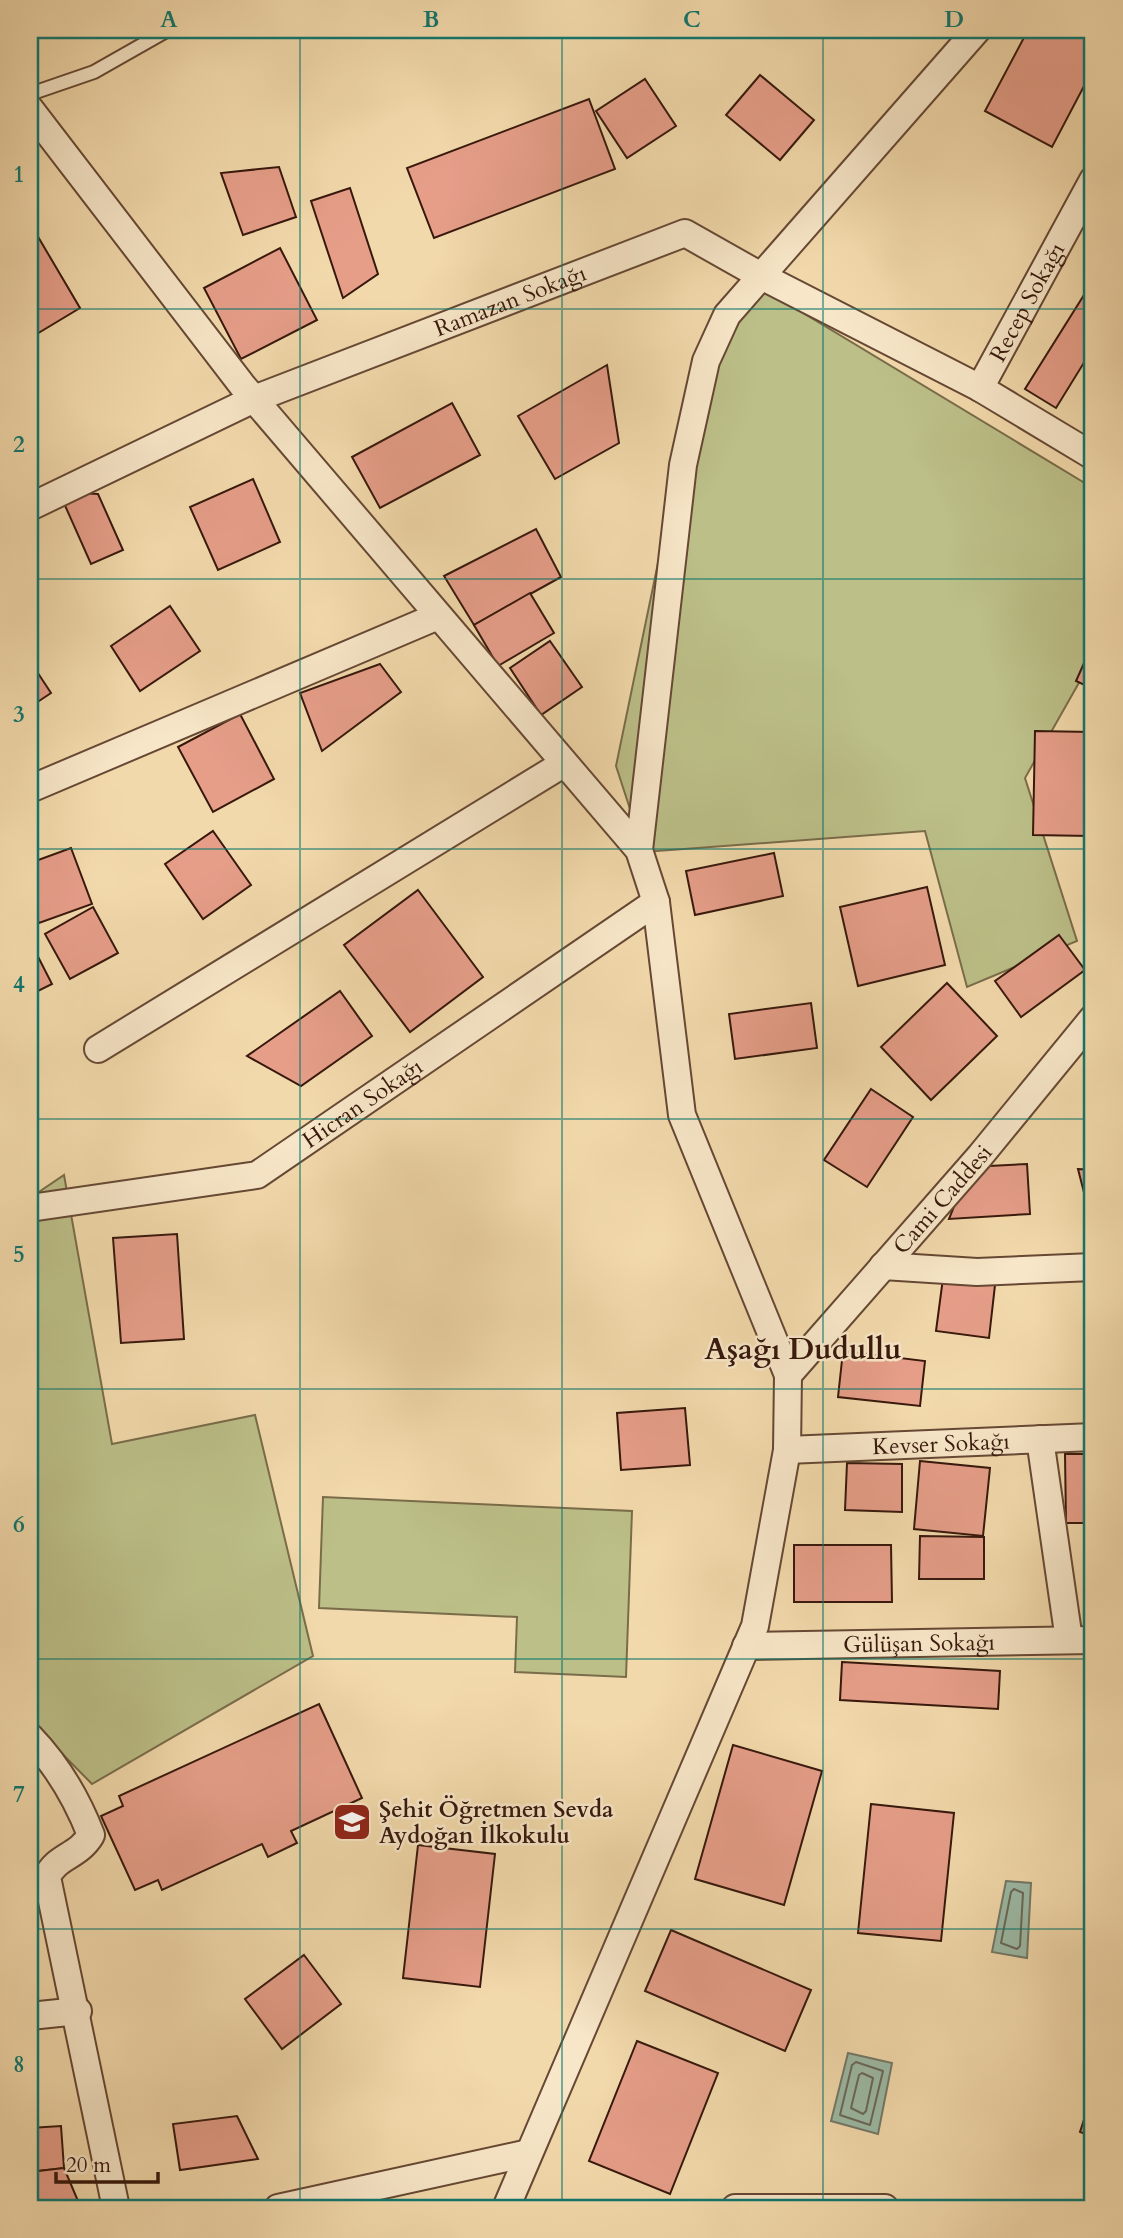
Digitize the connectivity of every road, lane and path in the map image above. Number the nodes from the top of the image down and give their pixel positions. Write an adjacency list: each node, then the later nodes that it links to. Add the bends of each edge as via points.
1 (168, 30): 3 (lane, via 94,72)
2 (976, 30): 6 (street)
3 (30, 94)
4 (30, 109): 8 (street)
5 (1093, 182): 7 (street, Recep Sokağı)
6 (761, 276): 7 (street); 8 (street, Ramazan Sokağı, via 685,233); 14 (street, via 727,315 706,361 683,466)
7 (980, 388): 9 (street)
8 (254, 399): 10 (street); 11 (street)
9 (1093, 456)
10 (30, 507)
11 (438, 616): 12 (street); 13 (street)
12 (563, 764): 14 (street); 17 (street)
13 (30, 789)
14 (639, 850): 15 (street)
15 (656, 902): 18 (street, Hicran Sokağı, via 257,1175); 21 (street, via 682,1115)
16 (1093, 1018): 19 (street, Cami Caddesi)
17 (98, 1049)
18 (30, 1208)
19 (883, 1266): 20 (street, via 977,1272); 21 (street, Cami Caddesi)
20 (1093, 1267)
21 (788, 1375): 24 (street)
22 (1093, 1437): 23 (street, Kevser Sokağı)
23 (1040, 1439): 24 (street, Kevser Sokağı); 25 (street)
24 (787, 1450): 26 (street, via 755,1626)
25 (1081, 1640): 26 (street, Gülüşan Sokağı)
26 (746, 1646): 30 (street)
27 (30, 1737): 28 (street, via 49,1756 91,1835 83,1849 51,1867 47,1877)
28 (78, 2011): 29 (street); 31 (street)
29 (30, 2016)
30 (529, 2153): 32 (street); 33 (street)
31 (116, 2208)
32 (278, 2208)
33 (506, 2208)
34 (734, 2208): 35 (street)
35 (885, 2208)

